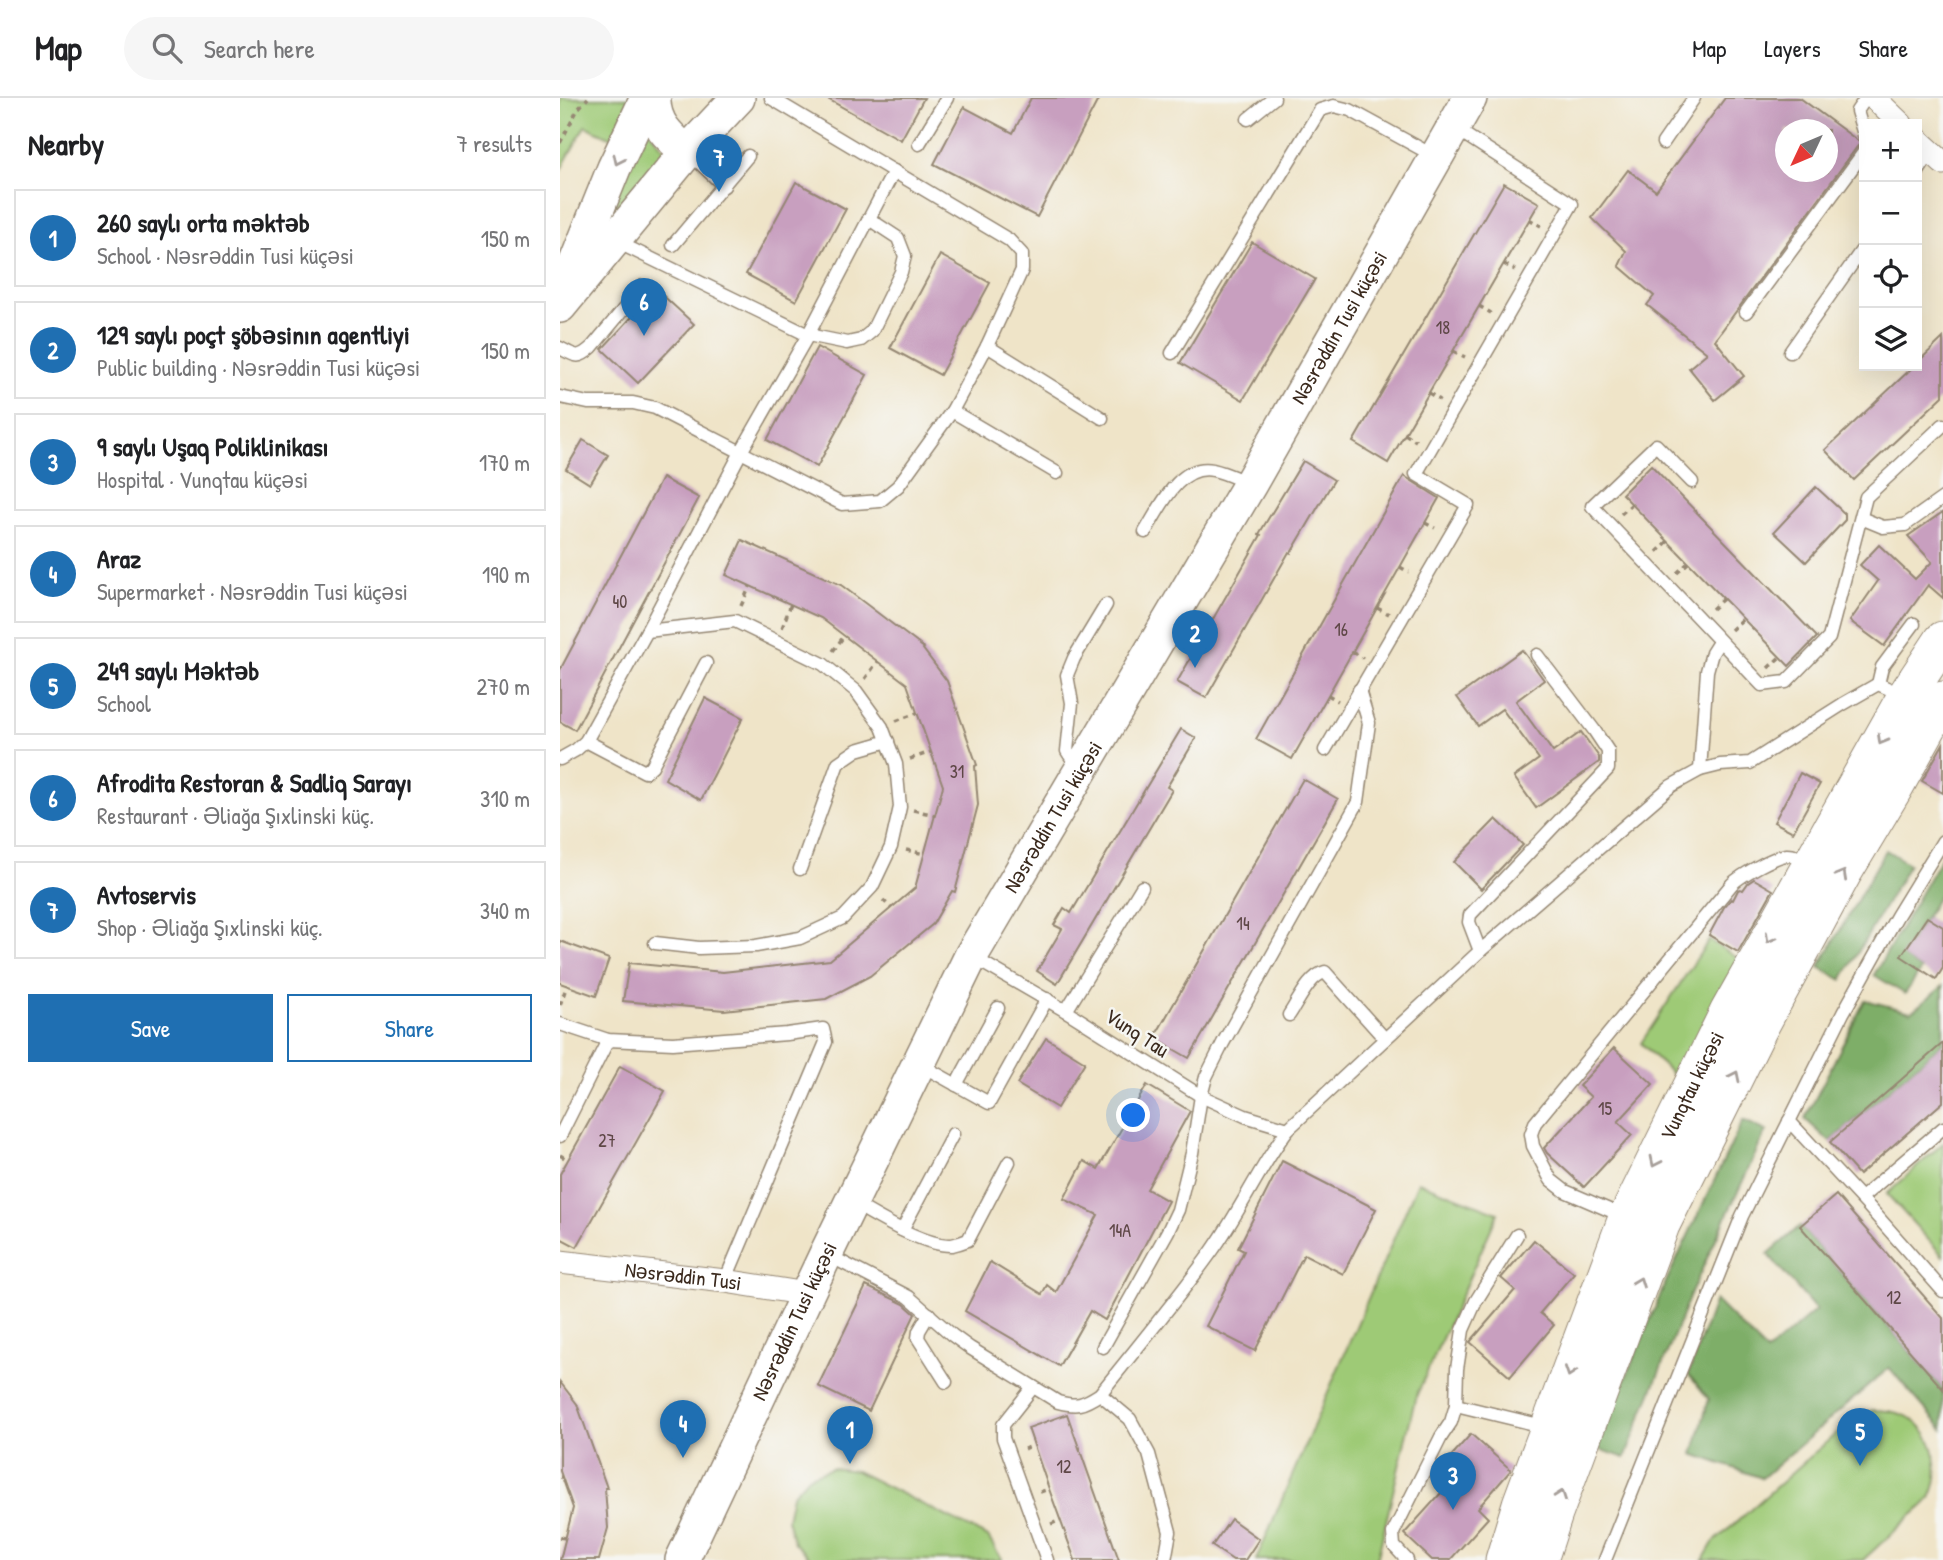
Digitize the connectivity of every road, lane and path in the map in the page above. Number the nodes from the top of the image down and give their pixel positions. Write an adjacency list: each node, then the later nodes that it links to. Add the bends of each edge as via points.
1 (588, 98): 15 (path)
2 (647, 98): 29 (main road, one-way to 29)
3 (654, 98): 18 (main road, via 661,127)
4 (738, 98): 18 (main road)
5 (771, 98): 22 (lane)
6 (947, 98): 17 (lane)
7 (1274, 98): 12 (lane)
8 (1694, 98): 16 (lane)
9 (1866, 98): 13 (lane, via 1857,111)
10 (1874, 98): 14 (street)
11 (1461, 109): 20 (main road, Nəsrəddin Tusi küçəsi); 60 (lane, via 1572,204 1416,474 1468,505)
12 (1248, 119)
13 (1859, 119)
14 (1896, 119)
15 (560, 143)
16 (1663, 143)
17 (919, 144)
18 (687, 152): 23 (lane); 25 (main road)
19 (748, 156): 23 (lane)
20 (1436, 157): 35 (lane, via 1350,110 1334,106 1320,110); 43 (main road, Nəsrəddin Tusi küçəsi)
21 (1859, 159): 30 (lane)
22 (894, 172): 24 (lane); 32 (lane, via 1009,240 1022,254 1022,270)
23 (724, 186): 26 (lane)
24 (869, 219): 31 (lane); 31 (lane, via 898,238 905,256 872,331 847,343)
25 (613, 240): 29 (main road); 31 (lane)
26 (673, 245)
27 (1859, 254): 34 (lane)
28 (643, 286): 33 (lane, via 584,355 574,356)
29 (560, 304)
30 (1746, 312)
31 (808, 335): 40 (lane)
32 (987, 346): 37 (lane); 38 (lane)
33 (560, 348)
34 (1790, 352)
35 (1172, 353)
36 (560, 397): 40 (lane, via 654,408)
37 (952, 411): 40 (lane, via 898,486 880,501 842,504); 41 (lane)
38 (1102, 418)
39 (1943, 425): 45 (lane, via 1866,498)
40 (741, 452): 51 (lane)
41 (1057, 473)
42 (1692, 482): 54 (lane, via 1656,445 1592,506)
43 (1250, 484): 46 (lane, via 1211,470 1191,473 1174,485); 71 (main road, Nəsrəddin Tusi küçəsi)
44 (1943, 498): 45 (lane, via 1905,525 1883,527)
45 (1861, 518): 54 (lane, via 1829,638 1786,681 1762,685)
46 (1146, 532)
47 (750, 586): 50 (path)
48 (791, 604): 53 (path)
49 (1106, 605): 71 (lane, via 1068,674 1072,703 1067,751)
50 (735, 621): 51 (lane); 53 (lane)
51 (647, 631): 64 (lane)
52 (1928, 632): 58 (main road, Vunqtau küçəsi)
53 (777, 640): 59 (lane, via 823,664)
54 (1720, 642): 70 (lane, via 1707,671)
55 (1537, 654): 77 (lane, via 1608,751 1608,769 1470,915)
56 (878, 661): 59 (path)
57 (706, 663): 64 (lane, via 645,772)
58 (1892, 690): 70 (lane, via 1843,704 1750,762); 73 (main road, Vunqtau küçəsi, one-way to 73, via 1866,770)
59 (856, 691): 63 (lane)
60 (1359, 691): 66 (lane); 90 (lane, via 1369,723 1357,802 1223,1043)
61 (1943, 700): 122 (main road, Vunqtau küçəsi, one-way to 61, via 1661,1225 1758,1030)
62 (917, 713): 63 (path)
63 (882, 727): 65 (lane)
64 (586, 741): 68 (lane)
65 (888, 741): 69 (lane); 74 (lane, via 856,750 838,764)
66 (1325, 750)
67 (931, 752): 69 (path)
68 (560, 758)
69 (896, 764): 76 (lane, via 900,807 891,847 872,887 843,918 800,938 756,946 699,948)
70 (1700, 770): 77 (lane, via 1671,786)
71 (1080, 771): 78 (main road, Nəsrəddin Tusi küçəsi)
72 (1943, 841): 91 (lane, via 1843,1013)
73 (1812, 861): 101 (main road, Vunqtau küçəsi, one-way to 101, via 1729,1010); 101 (lane, via 1783,855 1739,877 1535,1123 1532,1146 1551,1180 1565,1191)
74 (800, 869)
75 (1142, 887): 83 (lane)
76 (655, 943)
77 (1480, 951): 86 (lane)
78 (971, 956): 80 (lane, Vunq Tau); 88 (main road, Nəsrəddin Tusi küçəsi)
79 (567, 985): 81 (path)
80 (1046, 999): 83 (lane, Vunq Tau); 89 (lane, via 989,1103)
81 (560, 1005)
82 (999, 1008): 89 (lane)
83 (1066, 1011): 90 (lane, Vunq Tau)
84 (1289, 1015): 86 (lane, via 1312,980 1325,972)
85 (560, 1024): 87 (lane)
86 (1385, 1039): 93 (lane)
87 (608, 1040): 95 (lane); 106 (lane, via 674,1043 823,1029 826,1042)
88 (919, 1064): 89 (lane); 100 (main road, Nəsrəddin Tusi küçəsi)
89 (956, 1085)
90 (1200, 1096): 93 (lane, Vunq Tau); 110 (lane, via 1178,1210)
91 (1789, 1121): 99 (lane); 116 (lane, via 1742,1216)
92 (1943, 1128): 99 (lane)
93 (1289, 1129): 113 (lane, via 1211,1253)
94 (953, 1134): 102 (lane)
95 (560, 1136)
96 (560, 1155): 97 (path)
97 (568, 1160)
98 (1009, 1162): 102 (lane, via 968,1240 953,1245 932,1242)
99 (1861, 1198): 107 (lane)
100 (851, 1202): 102 (lane); 104 (main road, Nəsrəddin Tusi küçəsi)
101 (1627, 1218): 115 (main road, Vunqtau küçəsi, one-way to 115)
102 (902, 1230)
103 (1517, 1235): 114 (lane, via 1463,1330)
104 (826, 1254): 108 (main road, Nəsrəddin Tusi küçəsi); 109 (lane, via 909,1297)
105 (560, 1262): 106 (street, Nəsrəddin Tusi)
106 (725, 1281): 108 (street, Nəsrəddin Tusi)
107 (1943, 1291)
108 (807, 1294): 117 (main road, Nəsrəddin Tusi küçəsi)
109 (929, 1314): 111 (lane, via 918,1338); 112 (lane, via 970,1348)
110 (1103, 1347)
111 (946, 1382)
112 (1033, 1387): 113 (lane, via 1072,1406); 118 (lane, via 1003,1425 1003,1437)
113 (1100, 1394): 119 (lane, via 1130,1419 1149,1454 1170,1532)
114 (1456, 1405): 115 (lane); 120 (lane, via 1393,1534 1394,1546)
115 (1550, 1427): 121 (main road, Vunqtau küçəsi)
116 (1607, 1559)
117 (682, 1560)
118 (1047, 1560)
119 (1166, 1560)
120 (1407, 1560)
121 (1504, 1560)
122 (1539, 1560)

